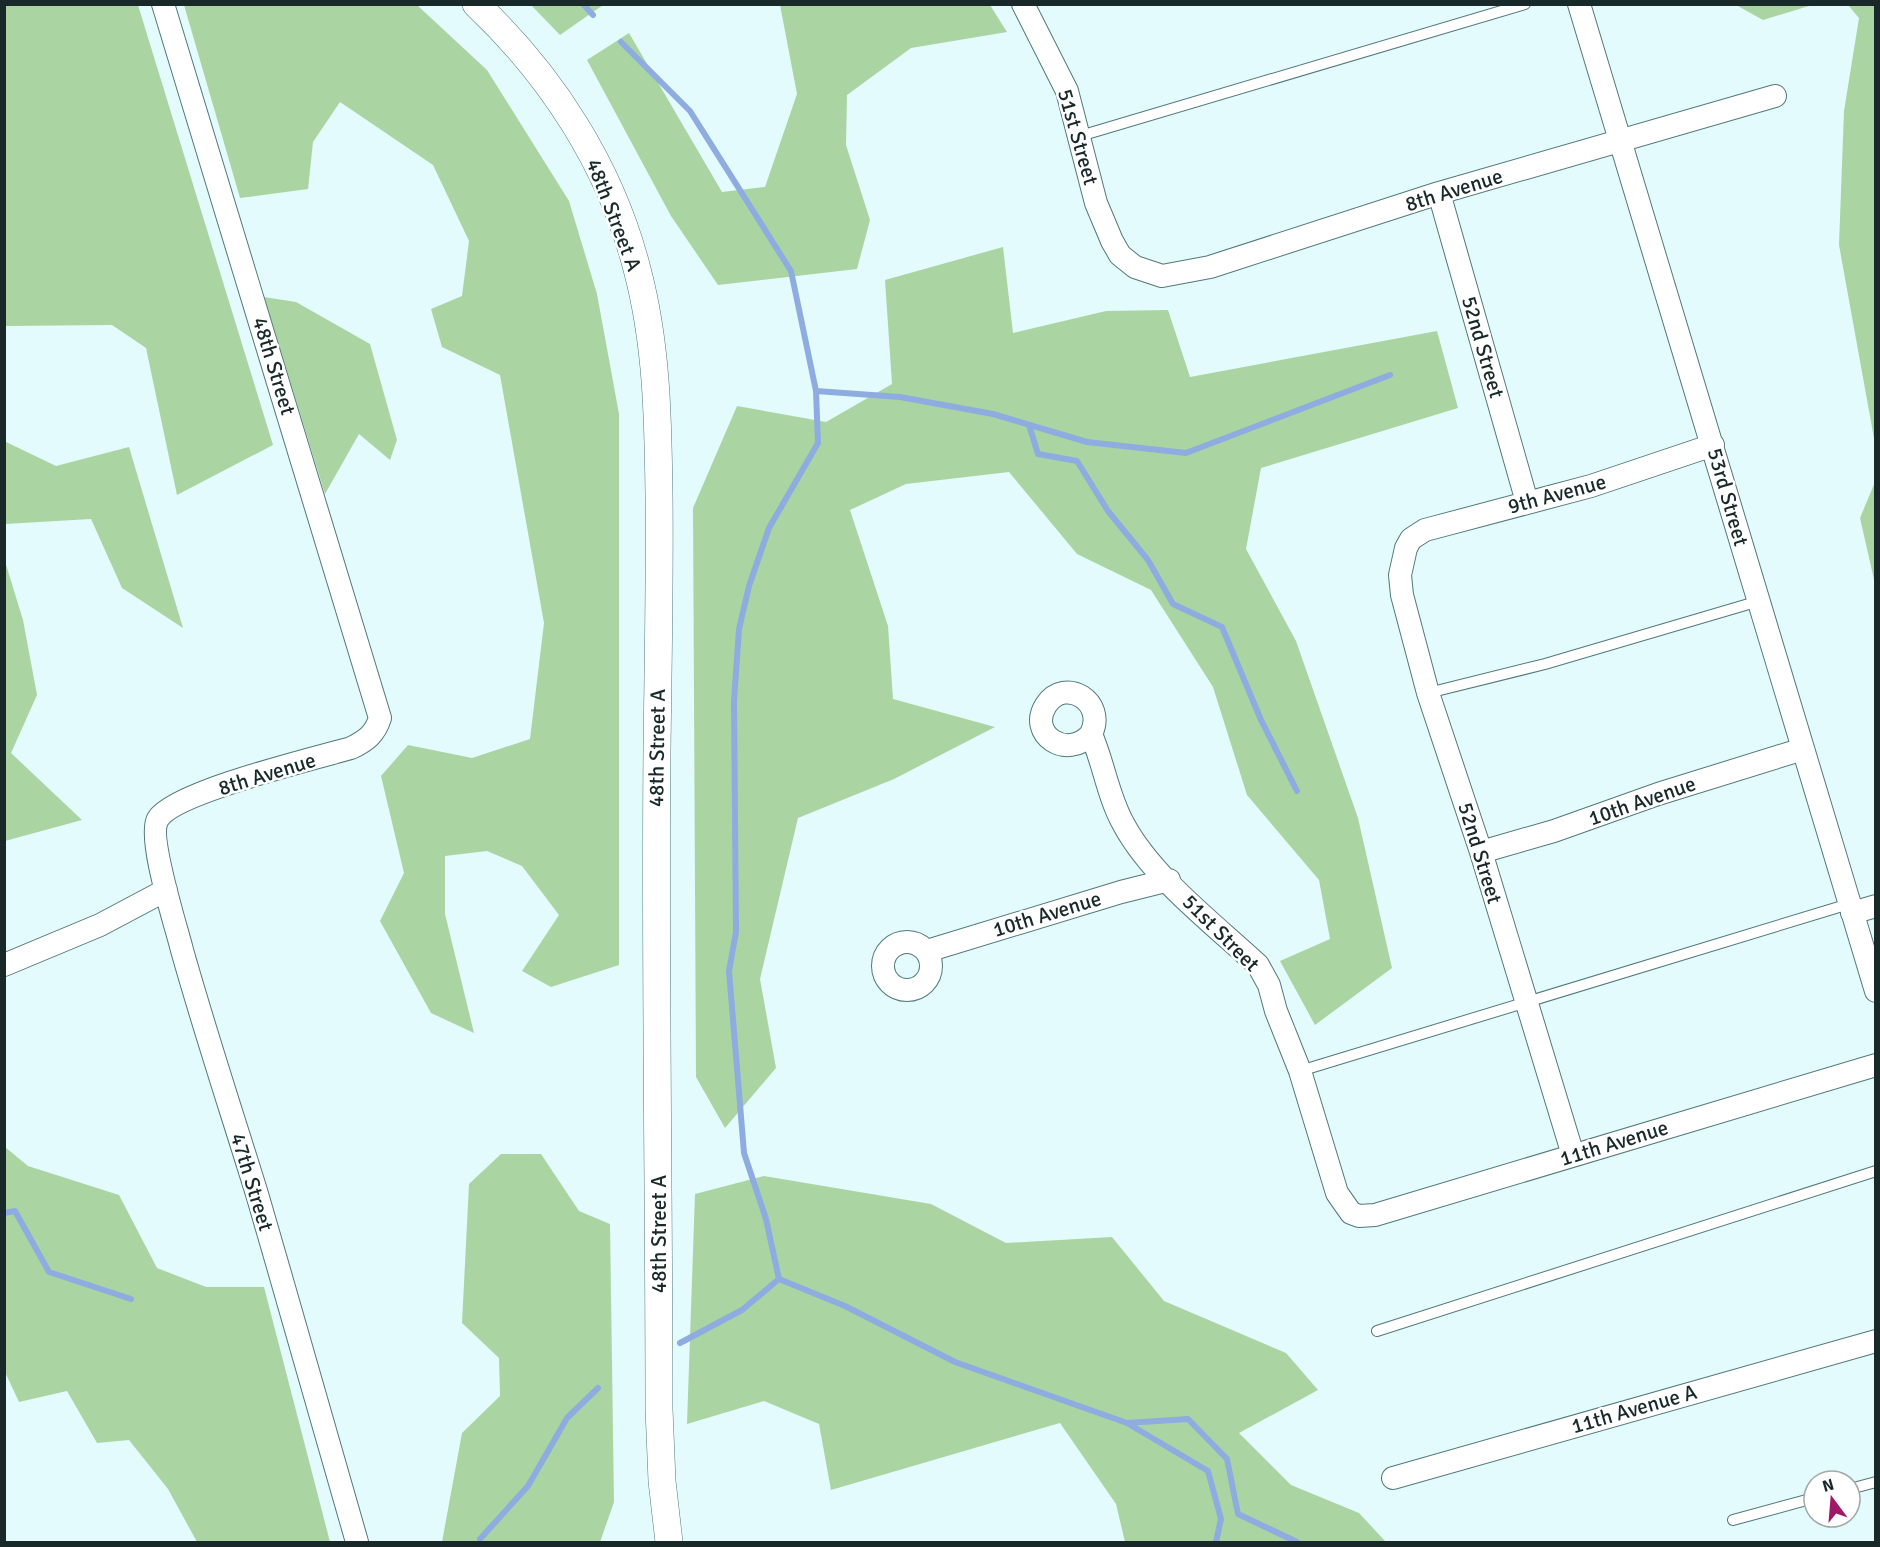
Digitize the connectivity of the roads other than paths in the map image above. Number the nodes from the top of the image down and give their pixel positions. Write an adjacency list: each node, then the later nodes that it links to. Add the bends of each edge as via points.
1 (163, 4): 16 (street, 48th Street, via 376,702 380,718)
2 (476, 4): 40 (street, 48th Street A, via 512,38 583,138 627,236 653,353 658,404 659,541 659,1409)
3 (1023, 4): 7 (street, 51st Street, via 1067,91)
4 (1525, 4): 7 (lane)
5 (1579, 4): 8 (street, 53rd Street)
6 (1775, 96): 8 (street, 8th Avenue)
7 (1080, 136): 10 (street, 51st Street, via 1104,226 1120,255)
8 (1621, 141): 9 (street, 8th Avenue); 11 (street, 53rd Street)
9 (1439, 193): 10 (street, 8th Avenue, via 1210,267 1162,276); 12 (street, 52nd Street)
10 (1134, 267)
11 (1713, 446): 12 (street, 9th Avenue, via 1591,486); 14 (street, 53rd Street)
12 (1527, 501): 13 (street, 9th Avenue, via 1425,530 1411,539)
13 (1406, 548): 15 (street, 52nd Street, via 1400,575 1402,595)
14 (1759, 601): 15 (lane, via 1534,667); 18 (street, 53rd Street)
15 (1428, 693): 20 (street, 52nd Street)
16 (377, 728): 19 (street, 8th Avenue, via 367,741 351,748 228,784 170,807)
17 (1091, 734): 21 (street, 51st Street, via 1123,824 1149,862)
18 (1803, 749): 20 (street, 10th Avenue); 24 (street, 53rd Street)
19 (156, 821): 22 (street, 47th Street, via 154,831)
20 (1481, 852): 28 (street, 52nd Street)
21 (1169, 880): 25 (street, 10th Avenue); 30 (street, 51st Street, via 1258,965)
22 (166, 890): 26 (street, via 100,925); 39 (street, 47th Street)
23 (1875, 906): 24 (street)
24 (1850, 909): 27 (street, 53rd Street); 28 (lane)
25 (927, 951)
26 (4, 965)
27 (1875, 991)
28 (1527, 1002): 30 (lane); 31 (street, 52nd Street)
29 (1875, 1065): 31 (street, 11th Avenue)
30 (1300, 1071): 33 (street, 51st Street, via 1329,1171 1337,1193)
31 (1573, 1155): 33 (street, 11th Avenue, via 1375,1215)
32 (1875, 1171): 34 (lane)
33 (1351, 1213)
34 (1377, 1331)
35 (1875, 1341): 36 (street, 11th Avenue A)
36 (1393, 1478)
37 (1802, 1501): 38 (lane)
38 (1733, 1520)
39 (357, 1542)
40 (669, 1542)

